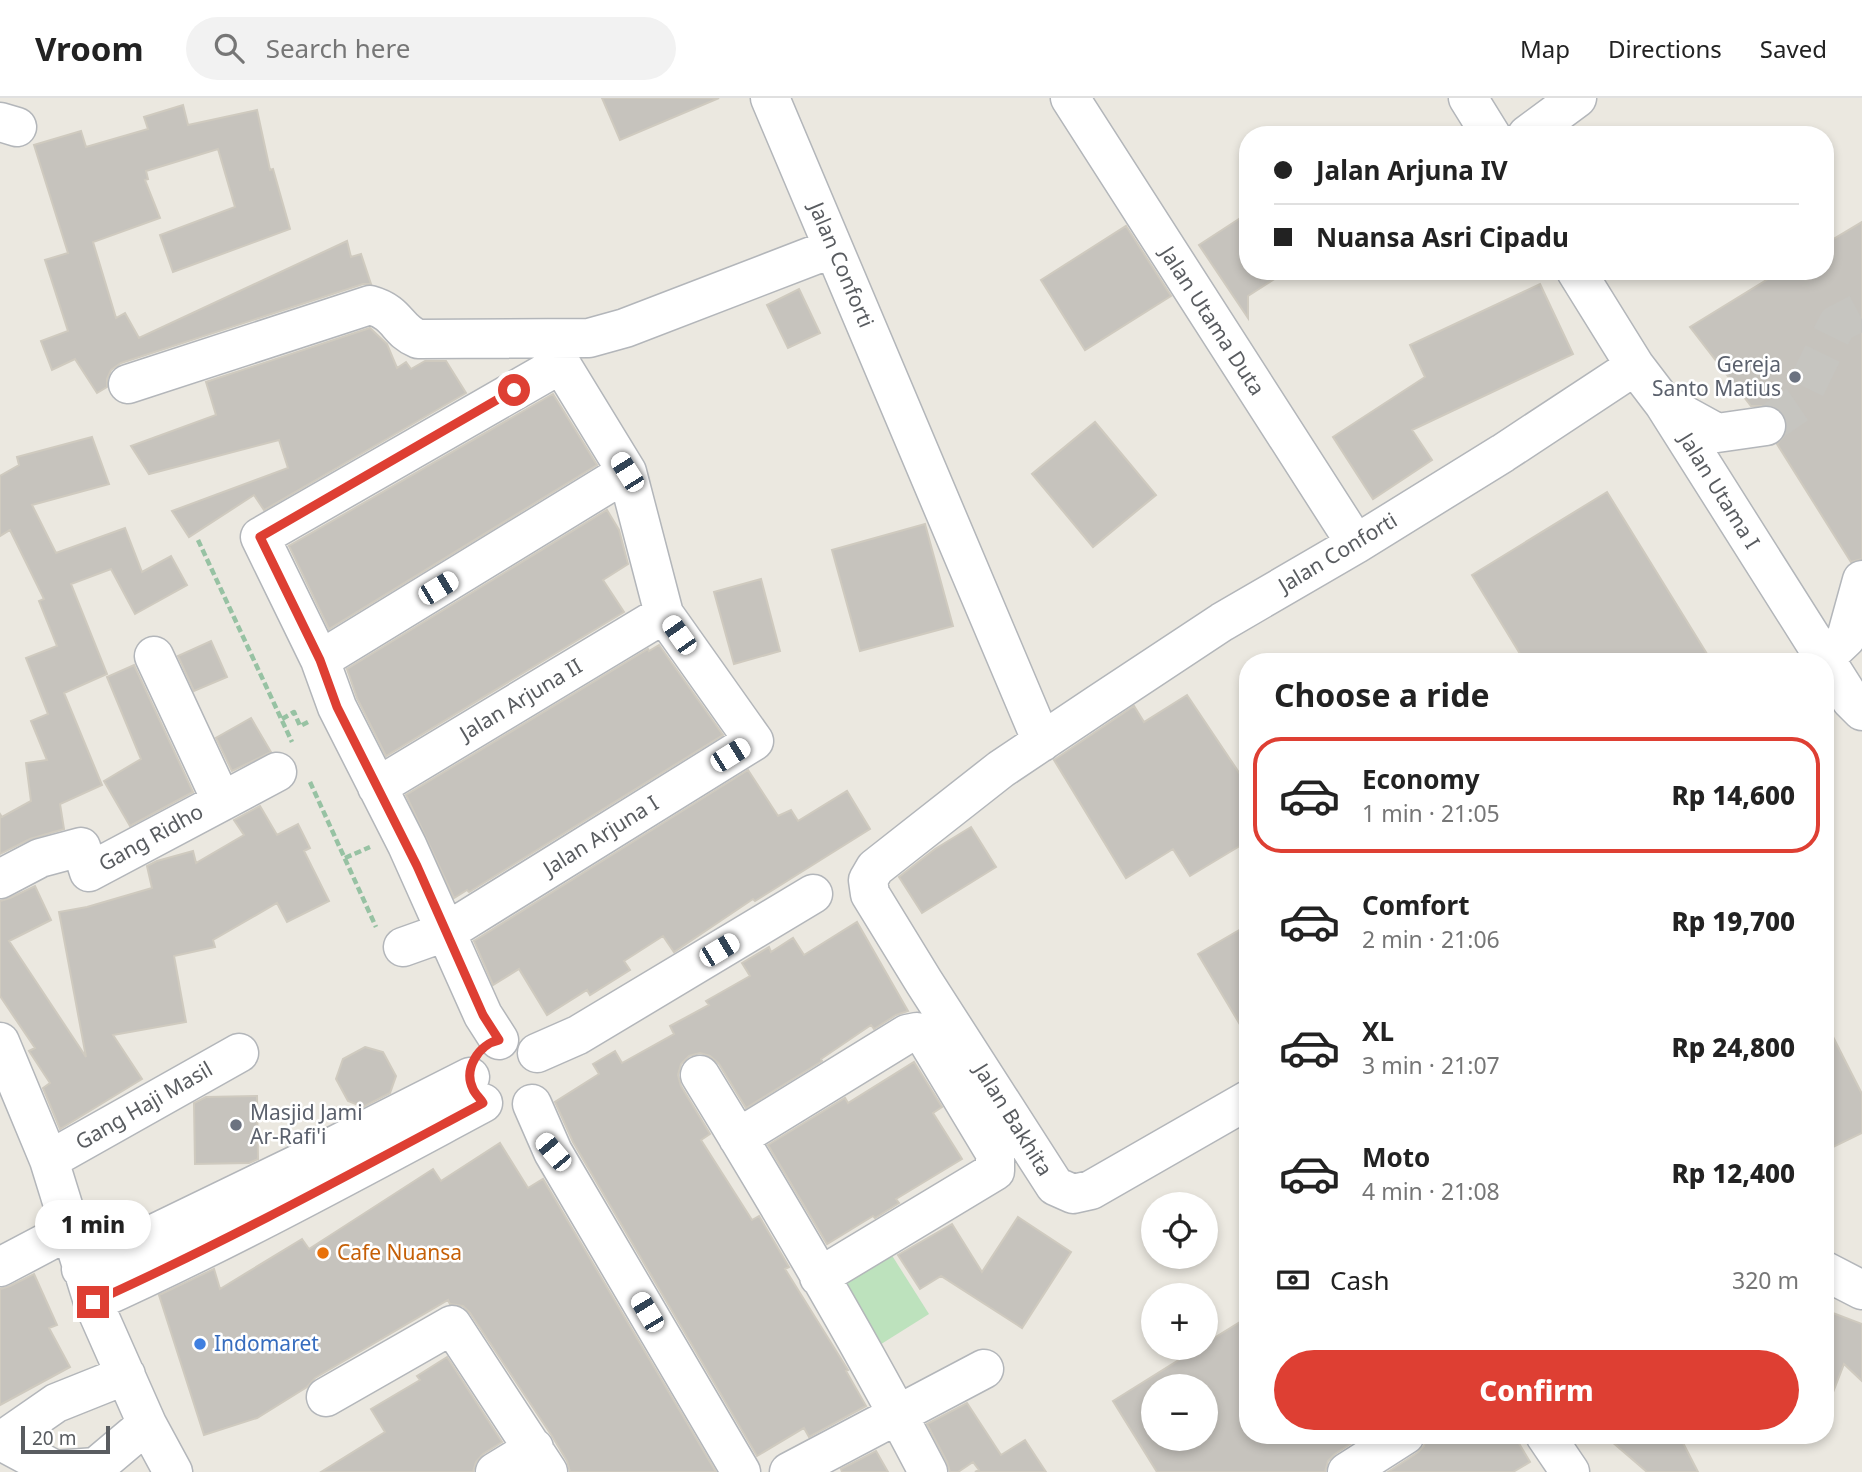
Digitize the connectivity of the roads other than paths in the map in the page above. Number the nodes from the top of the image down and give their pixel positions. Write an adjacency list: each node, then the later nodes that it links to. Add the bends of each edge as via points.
1 (770, 98): 7 (street, Jalan Conforti)
2 (1070, 98): 14 (street, Jalan Utama Duta)
3 (1468, 98): 5 (street)
4 (1577, 98): 6 (street)
5 (1485, 126)
6 (1539, 126)
7 (833, 247): 10 (street, via 589,338 418,340 409,336 391,313 370,305); 23 (street, Jalan Conforti)
8 (1582, 280): 9 (street, Jalan Utama I)
9 (1635, 366): 11 (street, Jalan Utama I); 14 (street, Jalan Conforti)
10 (128, 384)
11 (1664, 404): 12 (street, via 1717,433); 17 (street, Jalan Utama I)
12 (1766, 426)
13 (627, 472): 16 (street); 20 (street); 20 (street, via 561,364 260,537)
14 (1356, 544): 23 (street, Jalan Conforti, via 1222,622)
15 (1862, 580): 18 (street, via 1846,638)
16 (664, 614): 25 (street, Jalan Arjuna II); 30 (street, Jalan Arjuna I, via 754,741)
17 (1822, 653)
18 (1830, 653)
19 (154, 656): 26 (street)
20 (320, 660): 25 (street, via 337,707)
21 (1834, 680): 22 (street, Jalan Utama I)
22 (1846, 709)
23 (1042, 742): 27 (street, Jalan Conforti)
24 (277, 772): 26 (street, Gang Ridho)
25 (377, 787): 30 (street, via 397,850)
26 (220, 800): 28 (street, Gang Ridho, via 89,872 81,847 40,858)
27 (876, 868): 37 (street, Jalan Bakhita, via 868,880 870,894 1055,1186 1073,1194 1091,1190)
28 (0, 879)
29 (813, 894): 34 (street)
30 (447, 931): 31 (street, Jalan Arjuna I); 35 (street)
31 (403, 947)
32 (0, 1042): 39 (street)
33 (239, 1053): 39 (street, Gang Haji Masil)
34 (540, 1060): 35 (street, via 521,1040 506,1038); 35 (street, via 543,1088)
35 (496, 1071): 44 (street, via 306,1179 153,1275); 57 (street, via 553,1152)
36 (700, 1075): 38 (street)
37 (1239, 1105)
38 (738, 1138): 43 (street); 43 (street, via 917,1032 924,1035 995,1153 995,1171)
39 (49, 1160): 40 (street)
40 (70, 1230): 41 (street); 44 (street)
41 (0, 1267)
42 (1834, 1276): 45 (street)
43 (819, 1278): 49 (street)
44 (87, 1285): 47 (street)
45 (1862, 1290)
46 (984, 1369): 49 (street)
47 (126, 1375): 50 (street); 51 (street, via 56,1403)
48 (326, 1397): 54 (street, via 453,1325)
49 (897, 1413): 58 (street); 59 (street)
50 (147, 1424): 51 (street, via 96,1467 55,1470); 55 (street)
51 (1, 1442)
52 (1391, 1444): 60 (street)
53 (1551, 1444): 61 (street)
54 (541, 1460): 56 (street)
55 (173, 1472)
56 (495, 1472)
57 (741, 1472)
58 (789, 1472)
59 (928, 1472)
60 (1347, 1472)
61 (1570, 1472)

